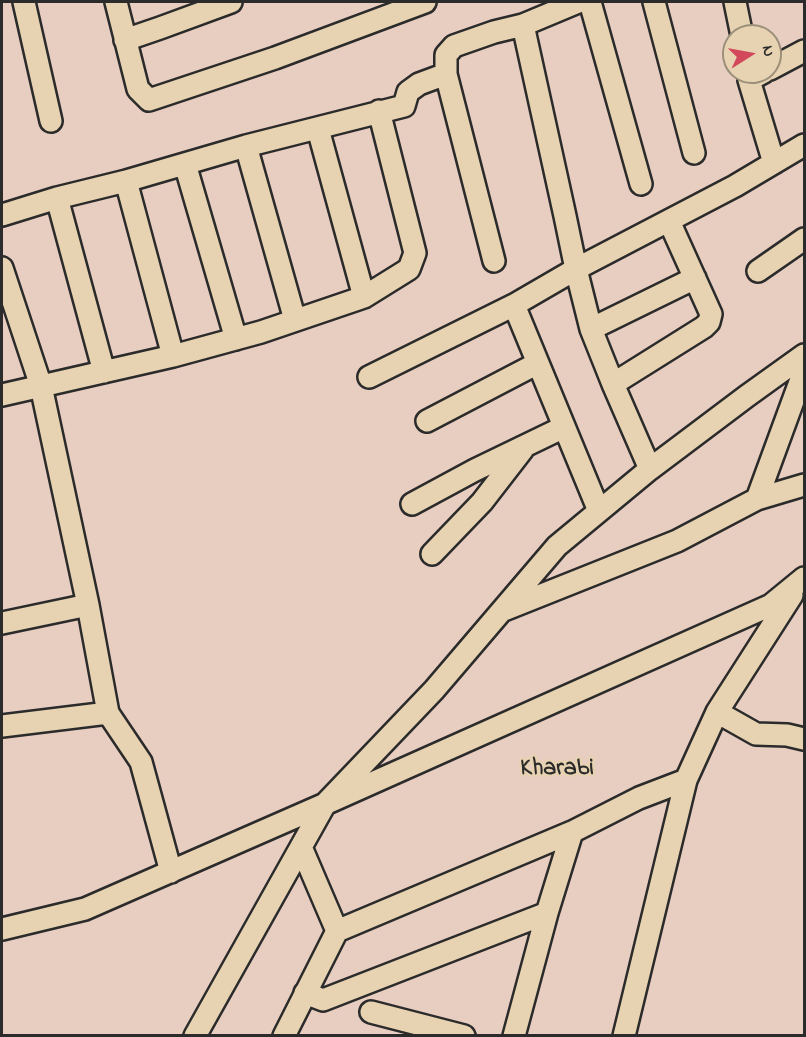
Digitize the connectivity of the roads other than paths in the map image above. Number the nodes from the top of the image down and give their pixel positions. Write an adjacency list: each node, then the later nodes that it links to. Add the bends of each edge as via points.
1 (24, 2): 18 (street)
2 (116, 2): 12 (street)
3 (231, 2): 12 (street)
4 (425, 2): 9 (street)
5 (578, 2): 11 (street)
6 (590, 2): 26 (street)
7 (654, 2): 22 (street)
8 (735, 2): 10 (street)
9 (373, 11): 12 (street, via 275,58 149,100 138,89)
10 (739, 24)
11 (523, 26): 15 (street, via 454,46 446,55); 33 (street)
12 (125, 40)
13 (804, 51): 14 (street)
14 (782, 63)
15 (446, 74): 17 (street, via 408,92 404,106); 31 (street)
16 (756, 84): 23 (street)
17 (379, 111): 19 (street); 36 (street, via 415,253 409,269)
18 (51, 121)
19 (318, 129): 21 (street); 36 (street)
20 (804, 145): 23 (street)
21 (246, 146): 24 (street); 38 (street)
22 (694, 153)
23 (774, 163): 29 (street)
24 (185, 164): 25 (street); 40 (street)
25 (126, 181): 27 (street); 42 (street)
26 (641, 184)
27 (57, 198): 28 (street); 45 (street)
28 (2, 215)
29 (669, 221): 33 (street); 35 (street)
30 (804, 239): 34 (street)
31 (494, 261)
32 (2, 268): 48 (street)
33 (576, 269): 37 (street); 39 (street)
34 (758, 271)
35 (696, 278): 39 (street); 47 (street, via 711,314 709,322)
36 (364, 297): 38 (street)
37 (514, 305): 43 (street); 46 (street)
38 (295, 320): 40 (street)
39 (591, 329): 47 (street)
40 (236, 339): 42 (street)
41 (804, 355): 53 (street)
42 (173, 356): 45 (street)
43 (538, 363): 50 (street); 51 (street)
44 (804, 371): 55 (street)
45 (104, 372): 48 (street)
46 (369, 378)
47 (613, 384): 53 (street)
48 (41, 386): 49 (street); 60 (street)
49 (2, 395)
50 (428, 421)
51 (564, 427): 52 (street); 57 (street)
52 (525, 447): 56 (street); 58 (street, via 482,502)
53 (650, 469): 57 (street)
54 (804, 485): 55 (street)
55 (757, 499): 61 (street, via 677,541)
56 (412, 504)
57 (599, 511): 61 (street, via 557,546)
58 (432, 554)
59 (804, 577): 63 (street); 68 (street, via 771,605)
60 (88, 605): 62 (street); 64 (street)
61 (501, 611): 68 (street, via 434,690)
62 (2, 623)
63 (717, 712): 66 (street, via 756,734); 67 (street)
64 (108, 713): 65 (street); 71 (street, via 141,762)
65 (2, 726)
66 (804, 739)
67 (686, 780): 69 (street); 81 (street)
68 (326, 804): 70 (street); 71 (street)
69 (572, 831): 72 (street); 74 (street)
70 (301, 847): 74 (street); 77 (street)
71 (171, 872): 73 (street, via 85,909)
72 (547, 913): 75 (street, via 323,1000); 80 (street)
73 (2, 929)
74 (336, 931): 75 (street)
75 (305, 993): 78 (street)
76 (371, 1012): 79 (street)
77 (195, 1035)
78 (284, 1035)
79 (464, 1035)
80 (514, 1035)
81 (624, 1035)

